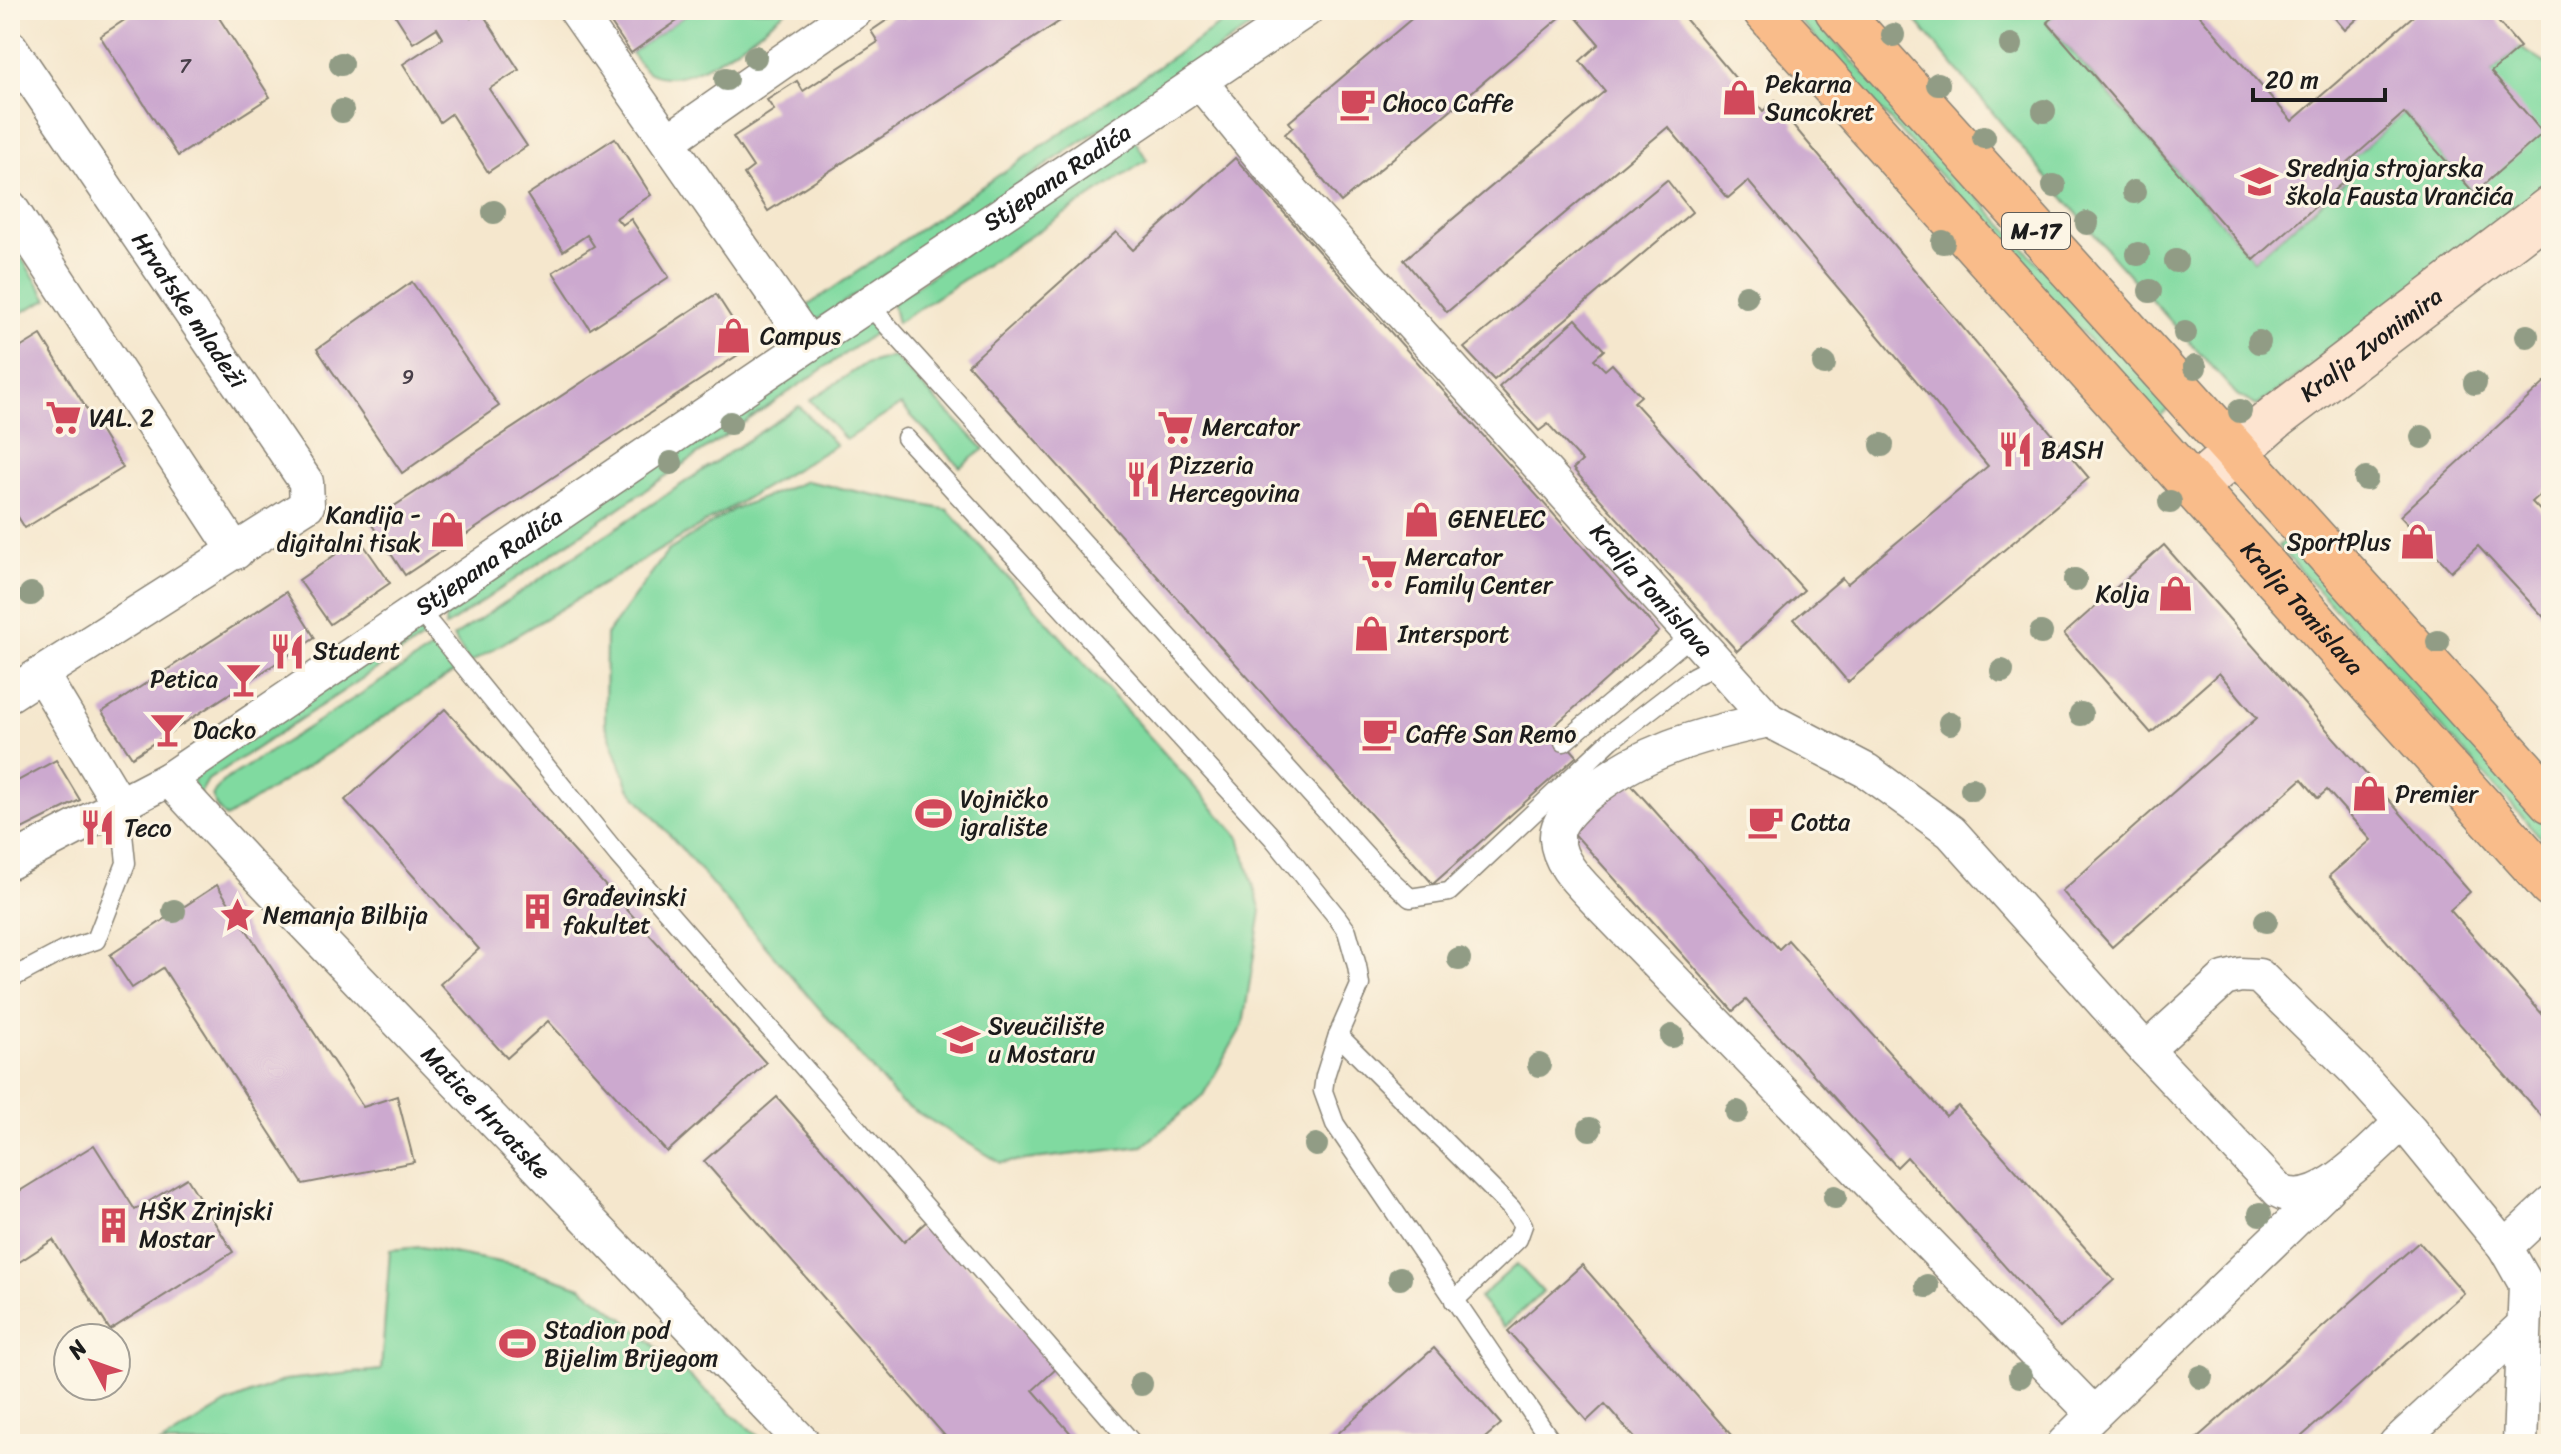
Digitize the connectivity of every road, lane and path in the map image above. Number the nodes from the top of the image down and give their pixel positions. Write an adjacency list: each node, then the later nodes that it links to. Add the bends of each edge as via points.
1 (576, 10): 8 (street)
2 (856, 10): 8 (street)
3 (1306, 10): 7 (street, Stjepana Radića)
4 (1765, 10): 15 (main road, Kralja Tomislava / M-17)
5 (1837, 10): 14 (main road, M-17)
6 (10, 47): 16 (street, Hrvatske mladeži, via 306,482 307,505)
7 (1200, 82): 11 (street, Stjepana Radića); 18 (street, Kralja Tomislava, via 1434,365 1558,503)
8 (668, 141): 12 (street)
9 (10, 207): 16 (street)
10 (2551, 208): 14 (main road, Kralja Zvonimira)
11 (868, 304): 12 (street, Stjepana Radića); 20 (lane, via 1410,898 1449,892 1611,740 1694,676)
12 (809, 344): 17 (street, Stjepana Radića)
13 (906, 438): 31 (lane, via 1327,902 1347,931 1360,985)
14 (2235, 452): 15 (main road, Kralja Zvonimira); 26 (main road, M-17)
15 (2194, 488): 29 (main road, Kralja Tomislava / M-17)
16 (236, 552): 19 (street, Hrvatske mladeži)
17 (418, 609): 25 (street, Stjepana Radića); 41 (lane, via 618,855)
18 (1692, 635): 20 (street, Kralja Tomislava); 24 (lane)
19 (41, 674): 21 (street, Hrvatske mladeži); 27 (street)
20 (1729, 676): 22 (street, Kralja Tomislava); 23 (street, via 1744,709)
21 (10, 694)
22 (1769, 720): 23 (street); 32 (street, Kralja Tomislava, via 1867,771 1951,832)
23 (1736, 727): 39 (street, via 1663,749 1603,781 1564,818 1556,838 1561,855 1596,900)
24 (1564, 742)
25 (169, 779): 27 (street, Stjepana Radića); 40 (street, Matice Hrvatske)
26 (2551, 801)
27 (120, 805): 28 (street, Stjepana Radića); 30 (lane, via 126,863 96,940)
28 (10, 862)
29 (2551, 885)
30 (10, 979)
31 (1338, 1035): 37 (lane, via 1323,1091 1335,1124); 37 (lane, via 1523,1225 1518,1239)
32 (2146, 1050): 33 (street, via 2224,979 2259,976); 34 (street, Kralja Tomislava, via 2279,1191 2305,1196)
33 (2402, 1122): 34 (street, Kralja Tomislava); 36 (street)
34 (2330, 1186): 39 (street)
35 (2551, 1204): 36 (street)
36 (2505, 1247): 38 (street)
37 (1454, 1301): 42 (lane)
38 (2538, 1317): 44 (street); 45 (street)
39 (2094, 1414): 43 (street)
40 (804, 1444)
41 (1133, 1444)
42 (1553, 1444)
43 (2064, 1444)
44 (2396, 1444)
45 (2520, 1444)

